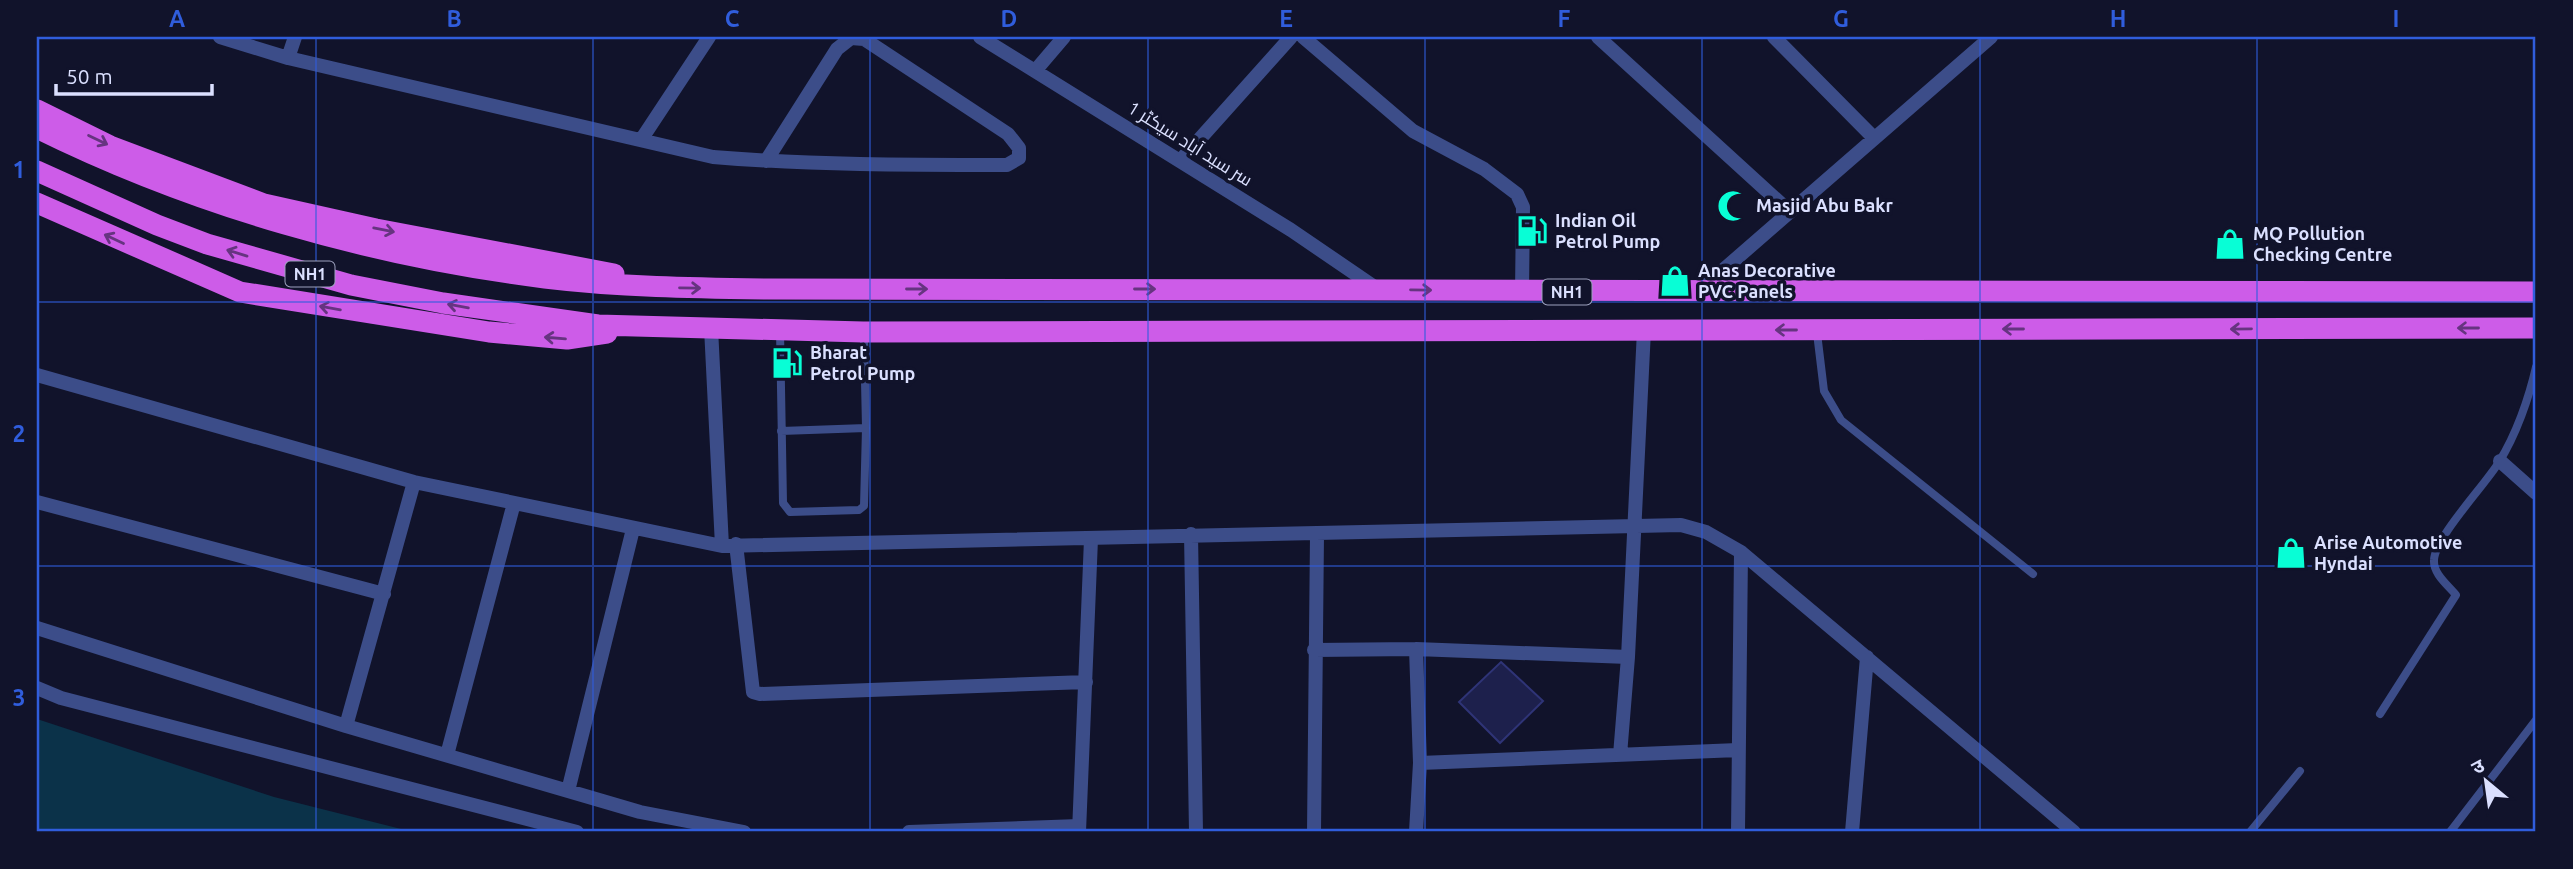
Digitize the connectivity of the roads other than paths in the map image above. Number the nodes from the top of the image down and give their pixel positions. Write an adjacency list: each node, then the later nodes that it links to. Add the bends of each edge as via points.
1 (220, 37): 11 (street)
2 (295, 37): 11 (street)
3 (709, 37): 16 (street)
4 (980, 37): 12 (street, سر سید آباد سیکٹر 1)
5 (1065, 37): 12 (street)
6 (1292, 37): 18 (street)
7 (1303, 37): 24 (street, via 1413,131 1517,194 1523,207)
8 (1598, 37): 21 (street)
9 (1774, 37): 15 (street)
10 (1984, 39): 15 (street)
11 (288, 58): 16 (street)
12 (1035, 71): 18 (street, سر سید آباد سیکٹر 1)
13 (37, 110): 22 (highway, one-way to 22, via 110,146 264,204 482,250 598,269)
14 (37, 128): 22 (highway, NH1, via 147,179 274,220 485,270)
15 (1874, 138): 21 (street)
16 (641, 140): 17 (street, via 713,156)
17 (766, 161): 17 (street, via 836,49 851,38 864,39 1008,134 1019,158 1007,165)
18 (1180, 161): 23 (street, سر سید آباد سیکٹر 1)
19 (37, 171): 27 (highway, NH1, one-way to 19, via 598,325 443,303 281,267 157,225)
20 (37, 203): 27 (highway, one-way to 20, via 554,338 363,314 240,292)
21 (1790, 212): 25 (street)
22 (648, 286): 23 (highway, NH1, one-way to 23)
23 (1376, 288): 24 (highway, NH1, one-way to 24)
24 (1522, 292): 25 (highway, NH1)
25 (1698, 292): 26 (highway, NH1)
26 (2536, 292)
27 (647, 327): 28 (highway, NH1)
28 (711, 328): 30 (highway, NH1); 48 (street)
29 (2536, 328): 32 (highway, NH1, one-way to 32)
30 (780, 330): 33 (highway, NH1); 37 (lane)
31 (1643, 330): 32 (highway, NH1, one-way to 31); 33 (highway, NH1); 43 (street)
32 (1817, 330): 50 (lane, via 1824,391 1841,420)
33 (863, 332): 36 (lane)
34 (2536, 367): 38 (lane)
35 (37, 375): 39 (street)
36 (866, 428): 37 (lane); 37 (lane, via 864,506 859,510 790,512 783,503)
37 (781, 431)
38 (2500, 461): 40 (street); 59 (lane, via 2433,558 2436,572 2456,595)
39 (414, 482): 42 (street); 51 (street)
40 (2536, 493)
41 (37, 502): 51 (street)
42 (514, 503): 44 (street); 63 (street)
43 (1635, 526): 46 (street); 49 (street, via 1681,525 1706,532); 55 (street)
44 (633, 529): 48 (street); 67 (street)
45 (1191, 534): 46 (street); 47 (street); 73 (street)
46 (1317, 535): 54 (street)
47 (1091, 539): 48 (street); 57 (street)
48 (729, 545): 57 (street, via 753,692 760,695)
49 (1741, 552): 56 (street); 62 (street)
50 (2034, 575)
51 (384, 594): 61 (street)
52 (37, 628): 61 (street)
53 (1416, 649): 54 (street); 55 (street); 65 (street)
54 (1314, 650): 74 (street)
55 (1628, 657): 64 (street)
56 (1867, 657): 69 (street); 77 (street)
57 (1086, 682): 68 (street)
58 (37, 688): 70 (street)
59 (2380, 714)
60 (2536, 720): 79 (lane)
61 (346, 726): 63 (street)
62 (1738, 750): 64 (street); 76 (street)
63 (446, 755): 67 (street)
64 (1620, 755): 65 (street)
65 (1420, 763): 75 (street)
66 (2300, 771): 78 (lane)
67 (568, 791): 71 (street, via 640,812)
68 (1079, 829): 72 (street)
69 (1855, 830)
70 (578, 832)
71 (744, 832)
72 (909, 832)
73 (1196, 832)
74 (1314, 832)
75 (1416, 832)
76 (1738, 832)
77 (2074, 832)
78 (2250, 832)
79 (2450, 832)

